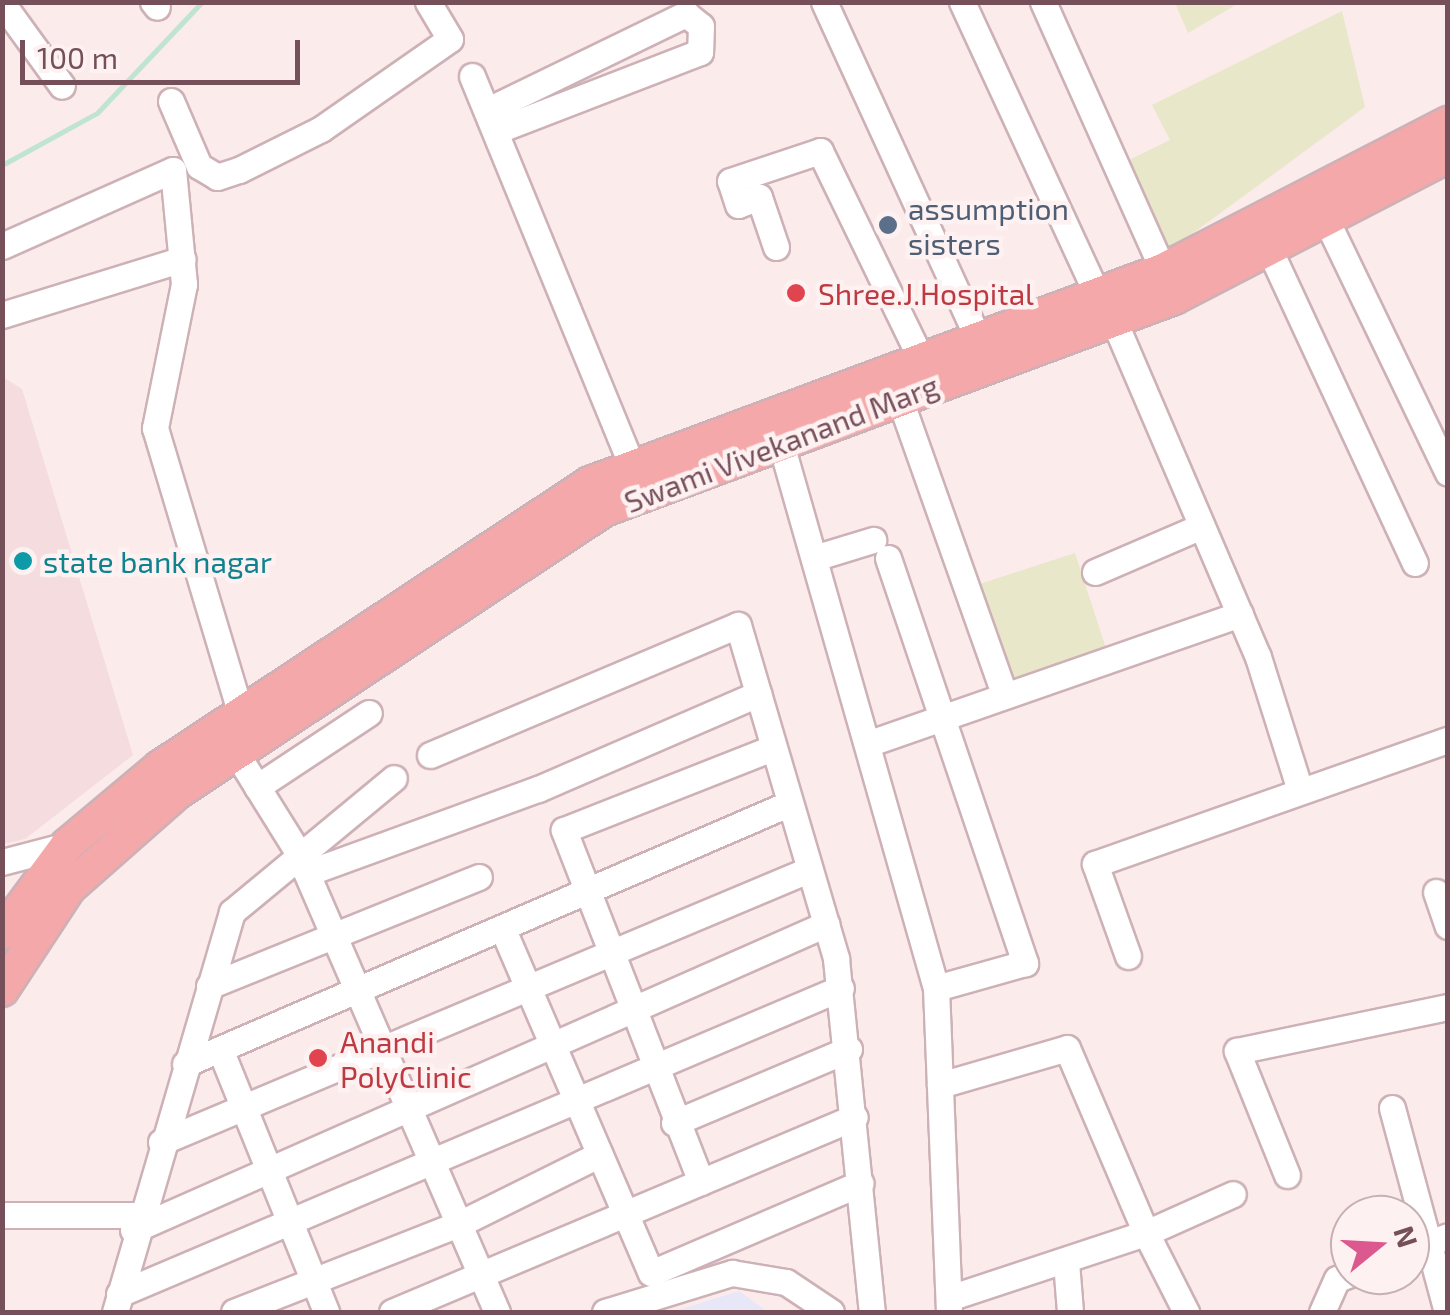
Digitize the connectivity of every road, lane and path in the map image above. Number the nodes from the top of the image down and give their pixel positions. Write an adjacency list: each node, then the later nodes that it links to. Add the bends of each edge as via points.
1 (428, 2): 9 (street, via 450,39 320,128 239,170 204,170)
2 (824, 2): 21 (street)
3 (962, 2): 19 (street)
4 (1044, 2): 18 (street)
5 (2, 3): 8 (street)
6 (688, 8): 10 (street); 10 (street, via 701,26 700,52)
7 (472, 76): 10 (street)
8 (62, 86)
9 (171, 102)
10 (496, 118): 26 (street)
11 (1448, 123): 13 (main road, Swami Vivekanand Marg)
12 (1448, 156): 13 (main road, Swami Vivekanand Marg)
13 (1321, 209): 16 (main road, Swami Vivekanand Marg); 18 (main road, Swami Vivekanand Marg); 25 (street)
14 (2, 246): 17 (street, via 173,170)
15 (776, 246): 22 (street, via 759,197 738,206 730,181 820,151)
16 (1270, 251): 19 (main road, Swami Vivekanand Marg); 29 (street)
17 (183, 259): 20 (street); 36 (street, via 155,428)
18 (1162, 270): 19 (main road, Swami Vivekanand Marg)
19 (1106, 308): 21 (main road, Swami Vivekanand Marg); 23 (main road, Swami Vivekanand Marg); 27 (street)
20 (2, 315)
21 (976, 336): 22 (main road, Swami Vivekanand Marg)
22 (920, 357): 24 (main road, Swami Vivekanand Marg)
23 (899, 397): 24 (main road, Swami Vivekanand Marg); 33 (street)
24 (775, 426): 26 (main road, Swami Vivekanand Marg); 28 (street)
25 (1448, 472)
26 (637, 478): 36 (main road, Swami Vivekanand Marg, via 529,521)
27 (1202, 526): 30 (street); 31 (street)
28 (814, 558): 35 (street, via 881,549); 38 (street)
29 (1415, 563)
30 (1095, 572)
31 (1240, 614): 33 (street); 43 (street)
32 (758, 694): 39 (street); 40 (street, via 738,625); 47 (street, via 538,789)
33 (1005, 696): 35 (street)
34 (369, 713): 42 (street)
35 (945, 717): 38 (street); 62 (street, via 1025,963)
36 (233, 732): 42 (street); 45 (main road, Swami Vivekanand Marg); 63 (main road, Swami Vivekanand Marg, via 69,888)
37 (1448, 740): 43 (street)
38 (867, 744): 62 (street)
39 (772, 748): 44 (street); 51 (street, via 564,830)
40 (430, 755)
41 (394, 778): 47 (street)
42 (258, 787): 47 (street)
43 (1300, 790): 58 (street, via 1094,864)
44 (788, 804): 48 (street); 51 (street)
45 (67, 846): 46 (street); 55 (main road, Swami Vivekanand Marg)
46 (2, 862)
47 (302, 862): 56 (street); 59 (street, via 238,903)
48 (808, 870): 52 (street); 57 (street)
49 (479, 877): 56 (street)
50 (1436, 892): 53 (street)
51 (589, 897): 54 (street); 57 (street)
52 (826, 924): 61 (street); 66 (street)
53 (1448, 926)
54 (504, 932): 60 (street); 64 (street)
55 (2, 933)
56 (335, 937): 59 (street); 64 (street)
57 (608, 952): 60 (street); 66 (street)
58 (1128, 956)
59 (209, 986): 71 (street)
60 (528, 988): 67 (street); 69 (street)
61 (841, 988): 70 (street); 72 (street)
62 (936, 988): 73 (street)
63 (2, 990)
64 (358, 992): 68 (street); 69 (street)
65 (1448, 1007): 84 (street, via 1237,1050)
66 (630, 1009): 67 (street); 72 (street)
67 (552, 1044): 74 (street); 75 (street)
68 (220, 1049): 71 (street); 77 (street)
69 (384, 1050): 75 (street); 77 (street)
70 (850, 1050): 78 (street); 79 (street)
71 (185, 1064): 80 (street)
72 (650, 1065): 74 (street); 79 (street)
73 (940, 1085): 94 (street, via 1067,1048); 100 (street)
74 (578, 1102): 81 (street); 82 (street)
75 (408, 1105): 82 (street); 83 (street)
76 (1392, 1108): 88 (street)
77 (238, 1110): 80 (street); 83 (street)
78 (855, 1117): 85 (street); 86 (street)
79 (674, 1122): 85 (street)
80 (160, 1142): 91 (street)
81 (600, 1154): 89 (street); 93 (street)
82 (433, 1164): 92 (street); 93 (street)
83 (265, 1170): 91 (street); 92 (street)
84 (1287, 1175)
85 (702, 1182): 89 (street)
86 (861, 1183): 89 (street, via 651,1274); 107 (street)
87 (1233, 1194): 94 (street)
88 (1416, 1195)
89 (626, 1213): 97 (street)
90 (2, 1216): 91 (street)
91 (136, 1222): 99 (street)
92 (288, 1224): 98 (street); 99 (street)
93 (459, 1224): 97 (street); 98 (street)
94 (1146, 1233): 96 (street); 109 (street)
95 (1430, 1247): 110 (street)
96 (1066, 1262): 100 (street); 108 (street)
97 (480, 1274): 103 (street); 104 (street)
98 (312, 1278): 101 (street); 102 (street)
99 (117, 1303)
100 (949, 1305)
101 (234, 1312)
102 (326, 1312)
103 (392, 1312)
104 (497, 1312)
105 (605, 1312): 106 (street, via 732,1273 774,1284)
106 (831, 1312)
107 (872, 1312)
108 (1070, 1312)
109 (1186, 1312)
110 (1447, 1312)

